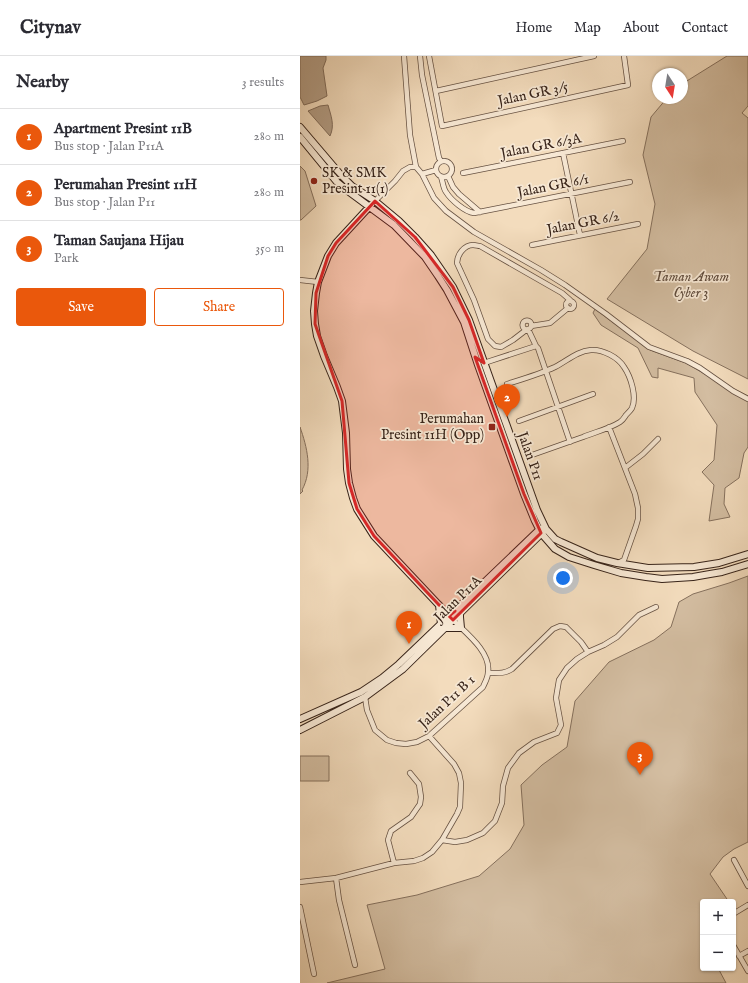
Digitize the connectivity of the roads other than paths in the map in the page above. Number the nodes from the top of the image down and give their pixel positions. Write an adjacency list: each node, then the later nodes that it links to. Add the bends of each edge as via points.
1 (404, 56): 12 (street, via 410,135)
2 (420, 56): 11 (street)
3 (429, 56): 6 (street)
4 (594, 56): 6 (street)
5 (623, 57): 6 (street, Jalan GR 3/5, via 628,85 442,126)
6 (436, 91)
7 (300, 127): 22 (main road, Jalan P11, via 352,186)
8 (300, 137): 23 (main road, Jalan P11, via 337,182)
9 (623, 141): 10 (street, Jalan GR 6/3A)
10 (563, 152): 14 (street, Jalan GR 6/3A); 21 (street)
11 (441, 161): 13 (street); 16 (street, via 449,162 452,166 452,172)
12 (416, 167): 15 (street); 22 (street, via 403,171)
13 (436, 170): 15 (street); 17 (street)
14 (463, 173)
15 (422, 174): 38 (street, via 434,198 446,211 474,232 565,285 649,347 687,361)
16 (448, 176): 17 (street); 19 (street)
17 (441, 177): 20 (street)
18 (630, 182): 21 (street, Jalan GR 6/1)
19 (453, 187): 20 (street); 24 (street)
20 (446, 192): 24 (street, via 470,213)
21 (572, 194): 24 (street, Jalan GR 6/1); 26 (street)
22 (375, 201): 23 (main road); 33 (main road, Jalan P11, via 415,237 444,273 470,320)
23 (369, 207): 29 (main road, via 336,242); 32 (main road, Jalan P11, via 394,225 425,257 464,322)
24 (480, 212)
25 (638, 224): 26 (street, Jalan GR 6/2)
26 (580, 235): 27 (street, Jalan GR 6/2)
27 (532, 245)
28 (300, 280): 29 (street)
29 (318, 282): 54 (main road, via 315,324 342,402 349,483 357,509 370,532)
30 (528, 328): 30 (street, via 501,347 495,346 488,339 457,263 460,252 466,246 480,246 562,293 574,303 572,308 568,308 550,323); 31 (street)
31 (536, 346): 33 (street); 34 (street)
32 (474, 356): 33 (main road); 35 (main road, Jalan P11)
33 (484, 363): 35 (main road); 46 (main road, Jalan P11)
34 (546, 371): 36 (street); 39 (street); 41 (street, via 588,350 599,350 618,360 629,376 634,397 632,407 622,421)
35 (481, 374): 46 (main road, Jalan P11, via 524,494)
36 (507, 384)
37 (594, 394): 39 (street)
38 (748, 399)
39 (558, 407): 40 (street); 43 (street)
40 (519, 421)
41 (609, 427): 43 (street); 45 (street)
42 (658, 439): 45 (street, via 644,454)
43 (570, 442): 44 (street)
44 (532, 455)
45 (625, 468): 50 (street, via 635,494 638,519)
46 (543, 529): 47 (main road, Jalan P11A); 48 (main road, Jalan P11); 51 (main road, Jalan P11, via 560,542 597,558); 56 (main road, Jalan P11A)
47 (532, 543): 48 (main road); 56 (main road, Jalan P11A)
48 (549, 544): 52 (main road, Jalan P11, via 569,557 646,578 693,577)
49 (748, 554): 53 (main road, Jalan P11, via 694,567)
50 (625, 556): 51 (street, via 624,560); 53 (street)
51 (617, 563): 53 (main road, Jalan P11)
52 (748, 564)
53 (633, 566)
54 (439, 605): 56 (main road); 57 (main road); 58 (main road)
55 (656, 607): 60 (street, via 639,615 618,637)
56 (459, 610): 57 (main road, Jalan P11A); 59 (main road)
57 (451, 618): 58 (main road, Jalan P11A); 59 (street, Jalan P11 B 1)
58 (443, 626): 59 (main road); 62 (main road, Jalan P11A, via 403,669); 65 (main road, Jalan P11A, via 382,678 361,692)
59 (460, 628): 61 (street, Jalan P11 B 1, via 484,653)
60 (588, 652): 61 (street, via 566,627 560,626 553,629 512,669 500,674); 69 (street, via 567,668 559,680 556,698 561,724 557,733 534,742 519,752 508,768 502,786 502,803 495,820 483,833 467,840)
61 (488, 673): 67 (street, Jalan P11 B 1, via 483,687)
62 (365, 697): 63 (main road, Jalan P11A); 64 (street, Jalan P11 B 1)
63 (355, 701): 64 (street); 66 (main road, Jalan P11A)
64 (367, 710): 67 (street, Jalan P11 B 1, via 375,730 387,740 406,744)
65 (300, 719)
66 (300, 730)
67 (429, 736): 69 (street, via 454,764 461,783 460,807)
68 (410, 773): 71 (street, via 419,784 420,804 411,817 391,831 388,840)
69 (442, 840): 71 (street, via 424,858)
70 (734, 860): 74 (street)
71 (394, 863): 72 (street)
72 (336, 878): 73 (street); 81 (street)
73 (300, 882)
74 (748, 886)
75 (748, 905): 77 (street)
76 (300, 907): 83 (street)
77 (736, 912)
78 (736, 950): 80 (street)
79 (748, 951): 80 (street)
80 (739, 956): 82 (street)
81 (355, 965)
82 (748, 971)
83 (314, 974)

